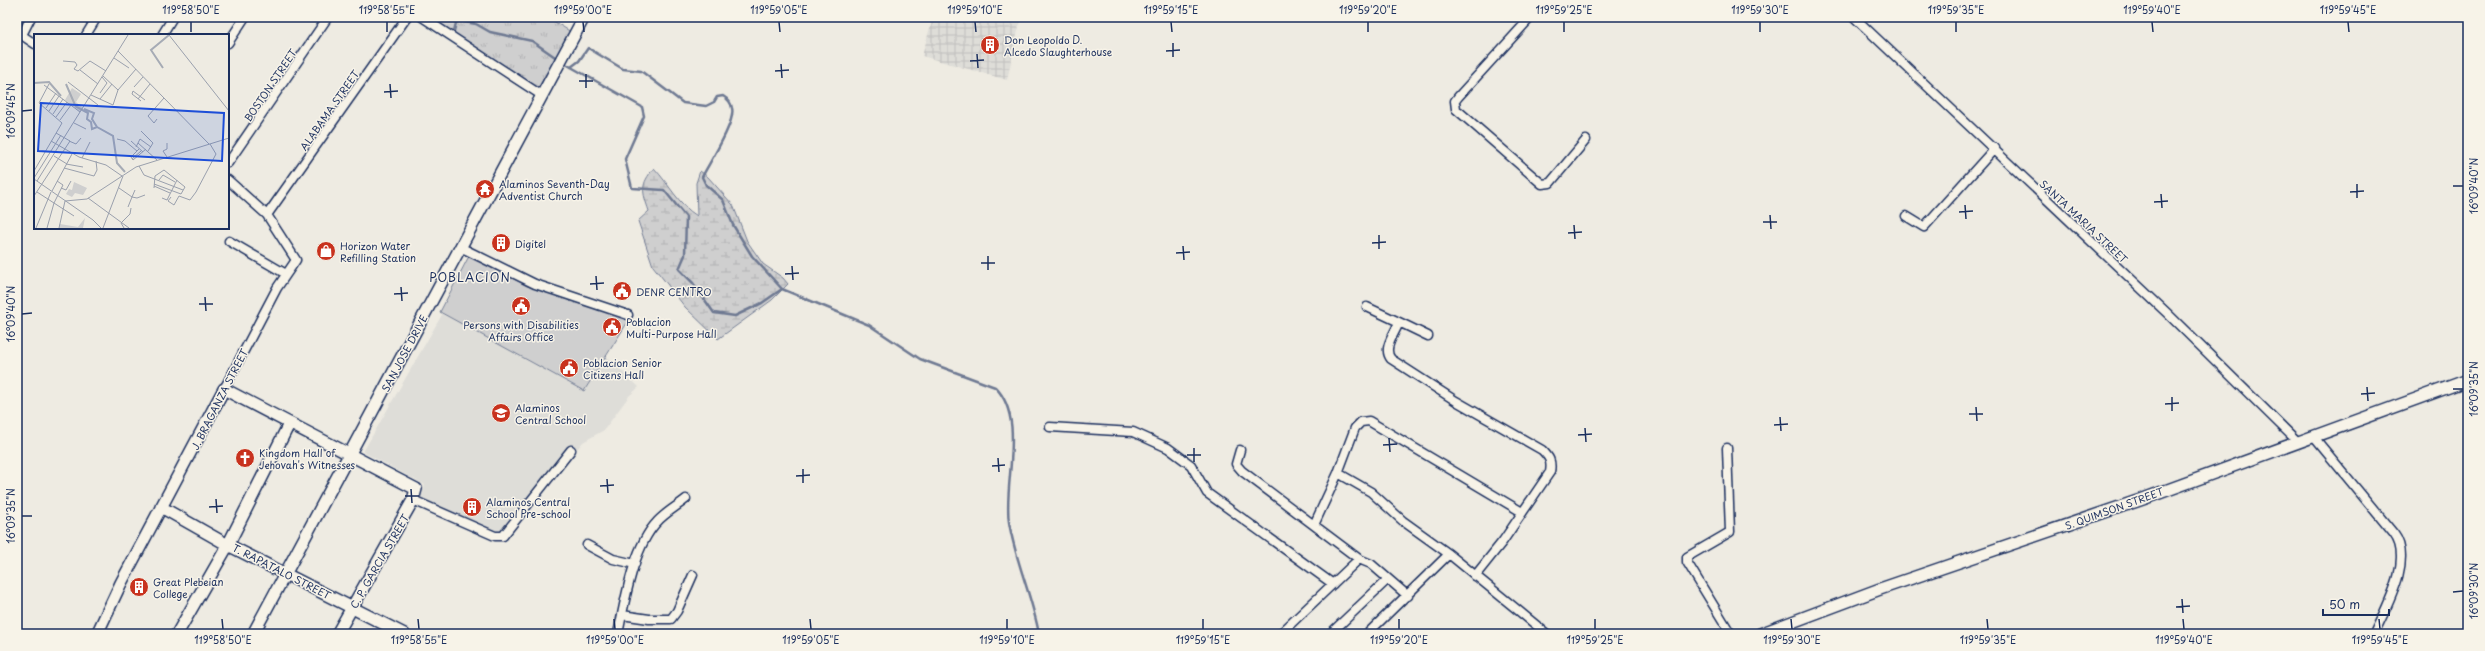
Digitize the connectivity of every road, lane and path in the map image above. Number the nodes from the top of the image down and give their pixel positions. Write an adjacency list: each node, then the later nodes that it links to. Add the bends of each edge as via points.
1 (31, 17): 11 (street)
2 (97, 17): 12 (street)
3 (173, 17): 13 (street)
4 (245, 17): 14 (street)
5 (328, 17): 19 (street, BOSTON STREET)
6 (407, 17): 21 (street, ALABAMA STREET)
7 (422, 17): 16 (street)
8 (584, 17): 16 (street, SAN JOSE DRIVE)
9 (1531, 17): 17 (street, via 1458,97 1455,101 1456,109 1542,184 1550,183)
10 (1854, 17): 18 (street, SANTA MARIA STREET)
11 (19, 33): 15 (street)
12 (87, 34)
13 (163, 34)
14 (229, 41)
15 (34, 43)
16 (542, 95): 24 (street, SAN JOSE DRIVE)
17 (1586, 140)
18 (1995, 148): 22 (street, via 1924,227); 35 (street, SANTA MARIA STREET)
19 (229, 162)
20 (229, 181): 21 (street, J. BRAGANZA STREET)
21 (267, 215): 25 (street, J. BRAGANZA STREET, via 296,260)
22 (1906, 216)
23 (229, 241): 25 (street)
24 (460, 247): 27 (street, via 535,284); 39 (street, SAN JOSE DRIVE)
25 (286, 274): 31 (street, J. BRAGANZA STREET)
26 (1368, 307): 28 (street)
27 (628, 315)
28 (1399, 322): 29 (street); 44 (street, via 1388,347 1387,352 1391,359 1456,401 1542,450 1549,457 1550,472)
29 (1428, 336)
30 (2468, 380): 34 (street, S. QUIMSON STREET)
31 (224, 389): 32 (street); 43 (street, J. BRAGANZA STREET)
32 (290, 424): 39 (street); 46 (street)
33 (1050, 427): 55 (street, via 1133,432 1168,448 1192,465 1207,493)
34 (2313, 436): 35 (street, S. QUIMSON STREET); 71 (street, via 2394,534 2402,548 2398,577)
35 (2298, 442): 70 (street, S. QUIMSON STREET, via 1880,589)
36 (1727, 448): 69 (street, via 1730,532 1687,557 1687,562)
37 (571, 450): 42 (street, via 503,536 495,536)
38 (1240, 450): 45 (street, via 1236,464 1242,471)
39 (349, 455): 42 (street, via 414,486 417,492); 51 (street, SAN JOSE DRIVE)
40 (1338, 473): 44 (street, via 1355,428 1361,422 1369,421); 45 (street); 48 (street, via 1371,492 1403,521)
41 (686, 499): 50 (street, via 657,522)
42 (413, 500): 57 (street, C. P. GARCIA STREET)
43 (161, 507): 46 (street, T. RAPATALO STREET); 59 (street, J. BRAGANZA STREET)
44 (1522, 512): 53 (street)
45 (1314, 525): 49 (street)
46 (228, 545): 51 (street, T. RAPATALO STREET); 60 (street)
47 (587, 545): 50 (street, via 613,560)
48 (1449, 554): 53 (street); 56 (street)
49 (1359, 559): 54 (street, via 1371,564); 55 (street)
50 (635, 564): 58 (street)
51 (287, 573): 57 (street, T. RAPATALO STREET); 61 (street, SAN JOSE DRIVE)
52 (693, 575): 58 (street, via 671,619 649,619)
53 (1475, 576): 68 (street)
54 (1388, 579): 56 (street); 66 (street)
55 (1333, 584): 65 (street)
56 (1408, 596): 67 (street)
57 (352, 607): 62 (street, C. P. GARCIA STREET); 63 (street, T. RAPATALO STREET)
58 (622, 614): 64 (street)
59 (97, 634)
60 (177, 634)
61 (253, 634)
62 (337, 634)
63 (404, 634)
64 (618, 634)
65 (1280, 634)
66 (1330, 634)
67 (1367, 634)
68 (1547, 634)
69 (1730, 634)
70 (1760, 634)
71 (2374, 634)

